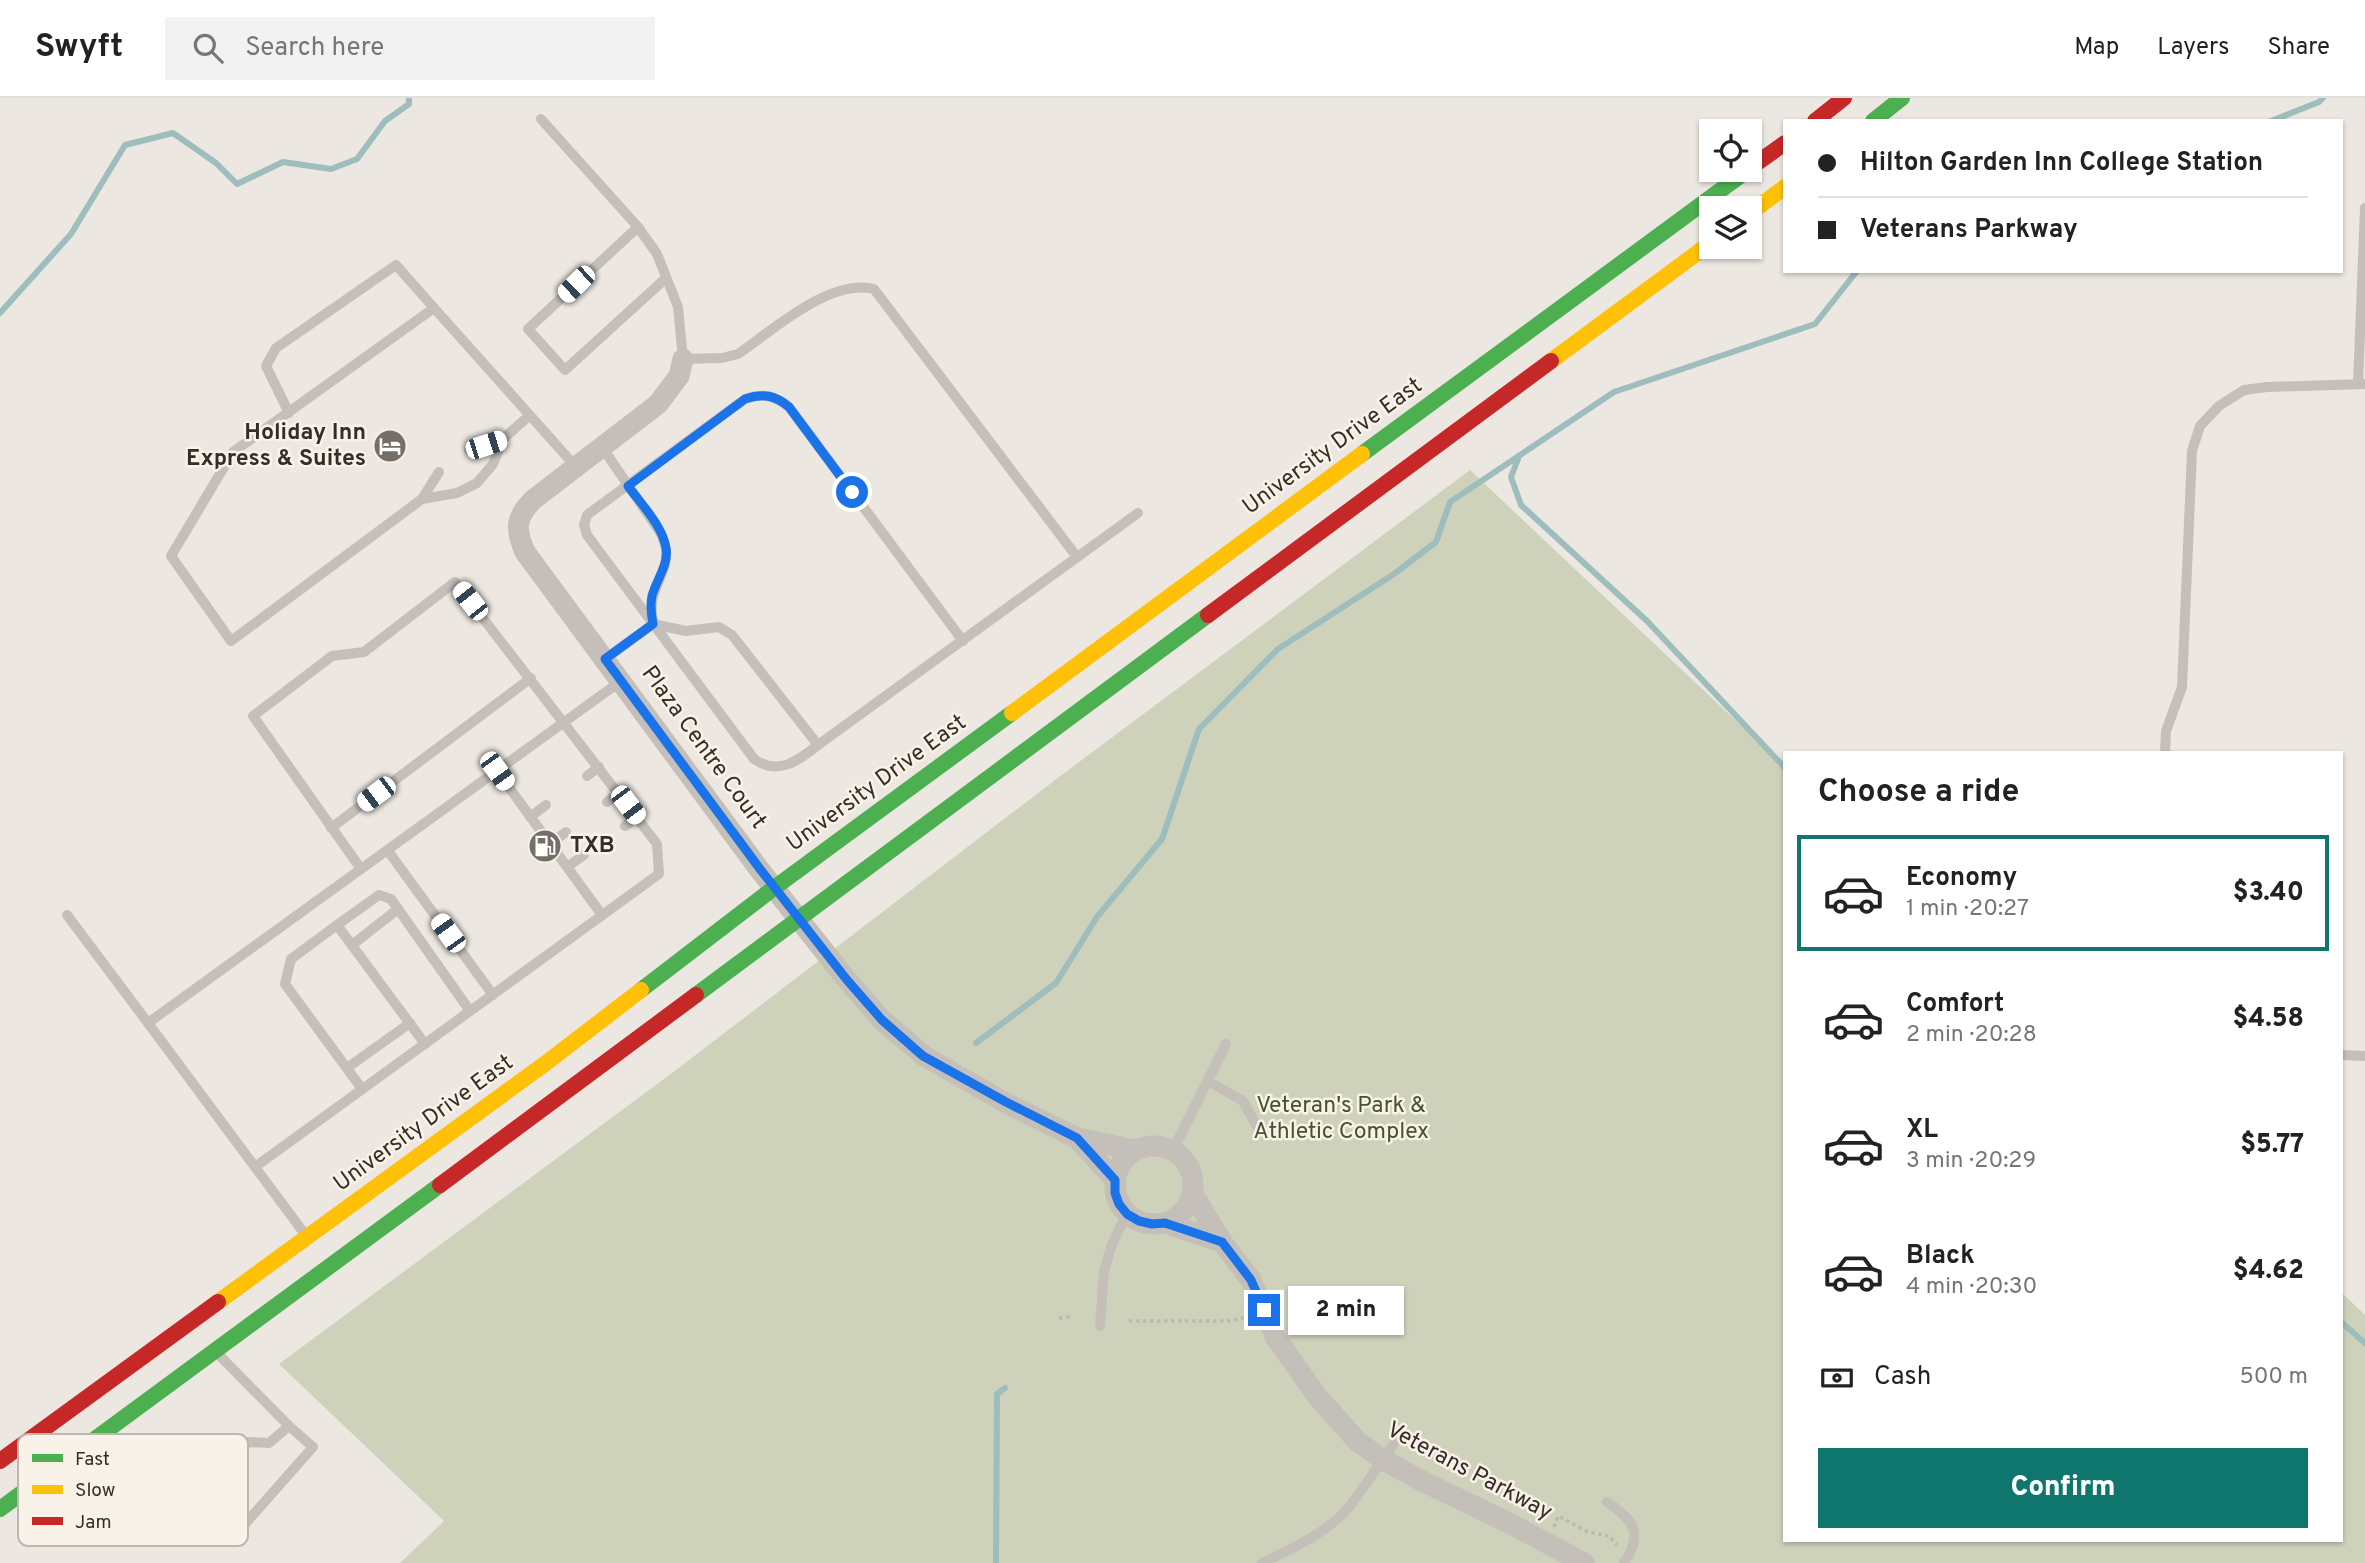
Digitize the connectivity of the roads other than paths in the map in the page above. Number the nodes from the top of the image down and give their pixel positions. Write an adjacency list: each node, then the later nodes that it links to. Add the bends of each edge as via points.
1 (1902, 98): 3 (main road)
2 (541, 119): 10 (lane)
3 (1876, 119)
4 (1783, 144): 5 (main road, University Drive East)
5 (1762, 160)
6 (1731, 182): 51 (main road, University Drive East)
7 (1783, 188): 8 (main road)
8 (1762, 204)
9 (2365, 208): 15 (lane)
10 (638, 227): 12 (lane, via 657,254); 12 (lane, via 528,329 565,370)
11 (1699, 252): 55 (main road)
12 (666, 278): 14 (lane, via 678,307)
13 (434, 308): 16 (lane); 16 (lane, via 396,265 276,348 266,366); 17 (lane)
14 (683, 359): 19 (street, Plaza Centre Court, via 678,376 659,404); 26 (lane, via 738,354 822,297 852,287 874,289)
15 (2362, 384): 34 (lane, via 2244,390 2200,426 2192,451 2182,687 2166,731)
16 (289, 413): 24 (lane, via 233,452 171,556 231,641)
17 (530, 415): 18 (lane); 21 (lane)
18 (503, 439): 20 (lane); 24 (lane, via 494,464 477,483 457,493)
19 (602, 447): 21 (street, Plaza Centre Court); 23 (lane)
20 (469, 450)
21 (576, 467): 29 (street, Plaza Centre Court, via 523,510 519,538)
22 (439, 472): 24 (lane)
23 (628, 486): 27 (lane, via 662,535 666,550 650,611); 27 (lane, via 587,515 584,525); 28 (lane, via 745,399 766,394 779,399)
24 (422, 499)
25 (1138, 513): 26 (lane)
26 (1077, 557): 28 (lane)
27 (653, 624): 29 (lane); 33 (lane, via 686,631 719,627 732,635); 33 (lane, via 754,759 764,765 788,764)
28 (963, 641): 33 (lane)
29 (605, 659): 31 (street, Plaza Centre Court)
30 (531, 678): 32 (lane); 44 (lane); 44 (lane, via 455,582 364,652 332,656 253,716)
31 (621, 681): 32 (lane); 51 (street, Plaza Centre Court)
32 (565, 722): 35 (lane); 36 (lane)
33 (818, 745)
34 (2165, 751)
35 (599, 767): 37 (lane); 38 (lane)
36 (497, 771): 41 (lane); 47 (lane)
37 (587, 776)
38 (619, 793): 39 (lane); 42 (lane)
39 (607, 802)
40 (545, 805): 41 (lane)
41 (530, 817): 46 (lane)
42 (637, 817): 43 (lane); 54 (lane, via 657,844 659,874)
43 (625, 826)
44 (331, 828): 50 (lane)
45 (566, 832): 46 (lane)
46 (550, 844): 49 (lane)
47 (388, 850): 50 (lane); 58 (lane)
48 (584, 855): 49 (lane)
49 (567, 867): 54 (lane)
50 (361, 869): 60 (lane)
51 (774, 888): 55 (street, Plaza Centre Court); 78 (main road, University Drive East, via 546,1063)
52 (398, 909): 56 (lane, via 379,895); 57 (lane); 59 (lane)
53 (67, 915): 60 (lane)
54 (602, 915): 58 (lane)
55 (798, 918): 70 (street, via 882,1020 923,1056); 81 (main road)
56 (337, 925): 57 (lane); 66 (lane, via 291,959 285,984)
57 (352, 945): 61 (lane)
58 (493, 995): 59 (lane)
59 (470, 1011): 62 (lane)
60 (148, 1023): 73 (lane)
61 (410, 1023): 62 (lane); 66 (lane)
62 (425, 1044): 68 (lane)
63 (1226, 1044): 67 (lane)
64 (2343, 1055): 65 (lane)
65 (2365, 1056)
66 (347, 1068): 68 (lane)
67 (1208, 1081): 69 (lane, via 1243,1101); 72 (lane)
68 (362, 1089): 73 (lane)
69 (1260, 1132)
70 (1077, 1138): 71 (street); 74 (street)
71 (1135, 1150): 72 (street, via 1161,1146); 74 (street, via 1125,1157)
72 (1173, 1150): 75 (street, via 1190,1169)
73 (255, 1167): 78 (lane)
74 (1115, 1180): 76 (street, via 1115,1193)
75 (1193, 1194): 77 (street, via 1187,1207); 79 (street, Veterans Parkway)
76 (1127, 1214): 77 (street, via 1139,1221); 80 (lane, via 1104,1271)
77 (1165, 1223): 79 (street)
78 (307, 1237): 83 (main road, University Drive East)
79 (1222, 1242): 88 (street, Veterans Parkway, via 1251,1280 1276,1338 1317,1396 1358,1441)
80 (1100, 1326)
81 (215, 1350): 82 (lane); 84 (main road)
82 (289, 1426): 86 (lane, via 269,1443); 93 (lane, via 313,1447)
83 (37, 1434)
84 (102, 1434)
85 (1400, 1436): 88 (lane)
86 (248, 1442)
87 (18, 1448): 89 (main road, University Drive East)
88 (1382, 1459): 94 (lane, via 1348,1508 1312,1538); 95 (street, Veterans Parkway)
89 (0, 1461)
90 (18, 1496): 92 (main road)
91 (1607, 1502): 96 (lane, via 1626,1515 1634,1531 1633,1549)
92 (0, 1509)
93 (248, 1520)
94 (1262, 1563)
95 (1584, 1563)
96 (1624, 1563)

